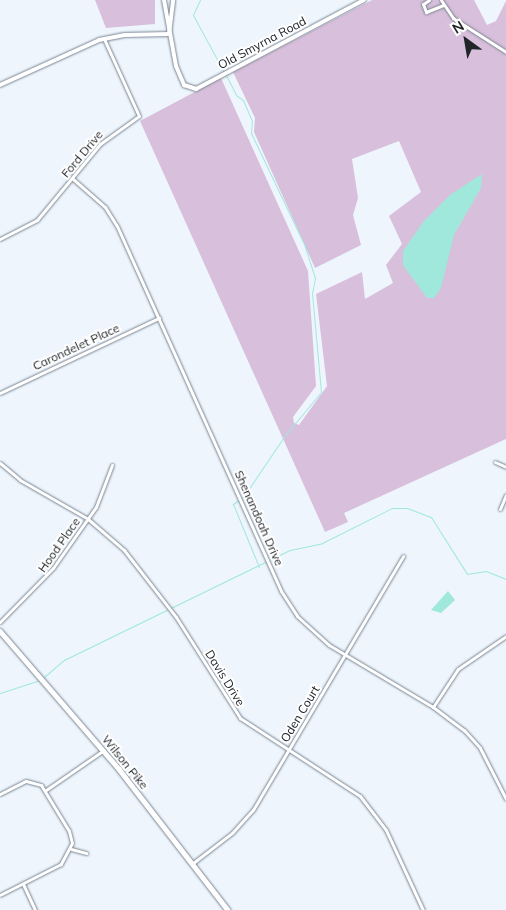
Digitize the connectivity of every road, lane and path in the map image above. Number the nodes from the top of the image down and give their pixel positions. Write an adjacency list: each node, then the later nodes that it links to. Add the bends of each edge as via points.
1 (164, 0): 7 (street)
2 (173, 0): 7 (street)
3 (364, 0): 7 (street, Old Smyrna Road, via 196,89 184,85)
4 (429, 0): 6 (street, via 423,4 426,12)
5 (441, 0): 6 (street)
6 (443, 5): 9 (street, via 453,18)
7 (169, 34): 8 (street)
8 (104, 39): 10 (street); 11 (street, Ford Drive, via 139,116 108,136)
9 (506, 52)
10 (0, 85)
11 (73, 179): 12 (street, Ford Drive, via 37,220); 13 (street, Shenandoah Drive, via 111,214)
12 (0, 240)
13 (159, 318): 14 (street, Carondelet Place); 26 (street, Shenandoah Drive, via 296,616 316,636)
14 (0, 393)
15 (495, 462): 18 (street)
16 (0, 463): 21 (street, Davis Drive, via 20,480)
17 (112, 465): 21 (street, Hood Place, via 102,496)
18 (506, 467)
19 (506, 495): 20 (street)
20 (500, 509)
21 (88, 519): 23 (street, Hood Place, via 45,580); 28 (street, Davis Drive, via 130,556 172,611 240,718)
22 (403, 556): 26 (street, Oden Court)
23 (0, 622)
24 (0, 631): 29 (main road, Wilson Pike)
25 (506, 636): 27 (street, via 458,669)
26 (345, 656): 27 (street, Shenandoah Drive); 28 (street, Oden Court)
27 (433, 707): 32 (street, Shenandoah Drive, via 480,748)
28 (289, 749): 35 (street, Oden Court, via 242,823); 40 (street, Davis Drive, via 342,781 371,807 394,845)
29 (104, 750): 30 (street); 35 (main road, Wilson Pike)
30 (46, 790): 31 (street, via 39,783 28,781); 33 (street, via 69,831)
31 (0, 794)
32 (506, 799)
33 (71, 849): 34 (street); 36 (street, via 61,864)
34 (86, 853)
35 (193, 863): 39 (main road, Wilson Pike)
36 (23, 884): 37 (street); 38 (street)
37 (0, 895)
38 (36, 910)
39 (228, 910)
40 (423, 910)

